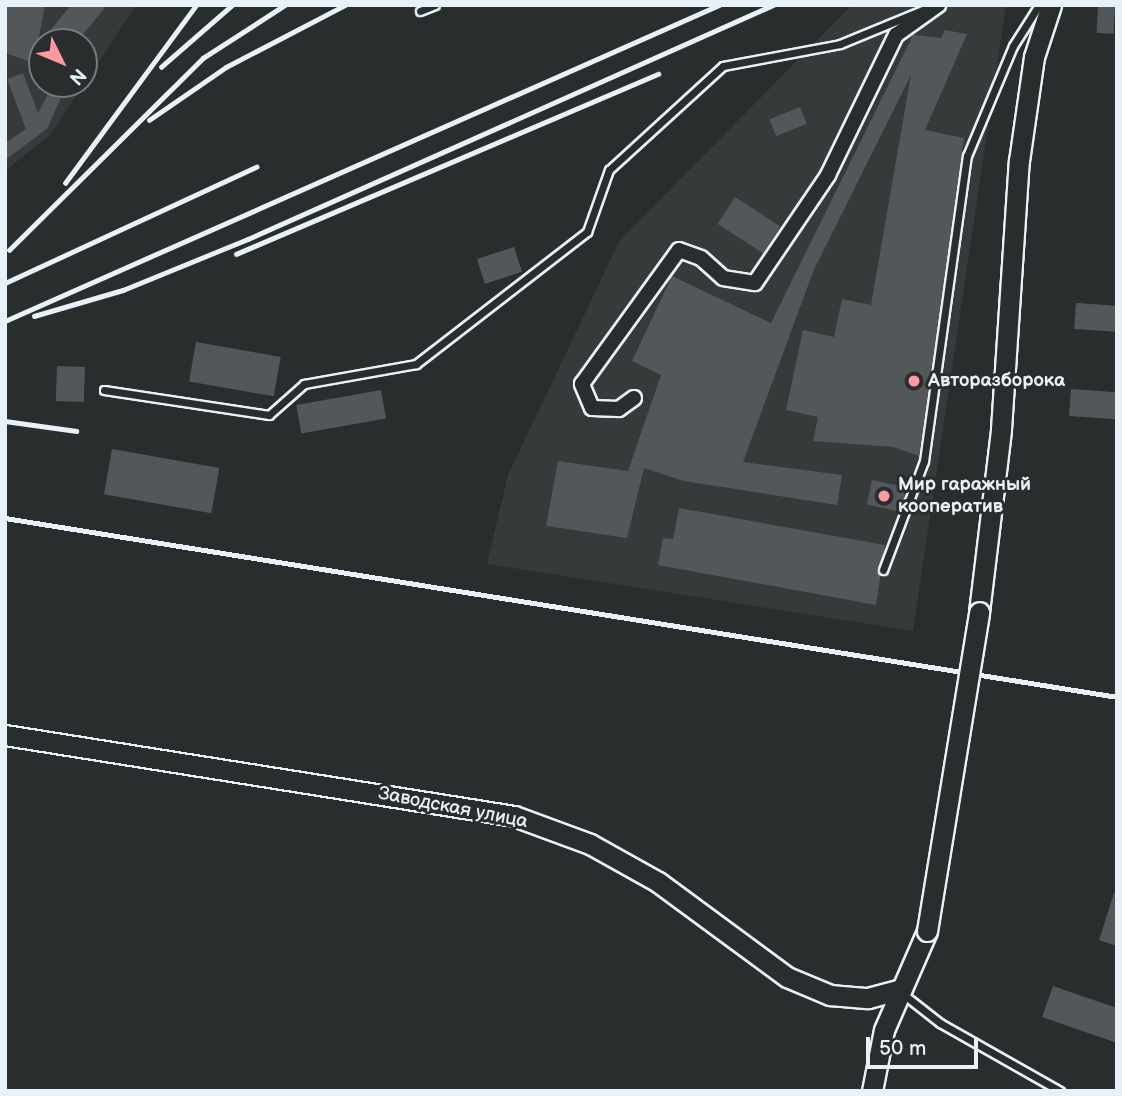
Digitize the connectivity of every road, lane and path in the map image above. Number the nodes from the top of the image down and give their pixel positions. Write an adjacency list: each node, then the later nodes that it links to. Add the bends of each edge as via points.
1 (435, 5): 5 (lane)
2 (1039, 5): 8 (lane, via 1013,46 967,156 923,461)
3 (1051, 5): 10 (main road, bridge, via 1034,57 1019,161 1001,429 979,612 923,952)
4 (937, 6): 6 (lane, via 840,44 723,66 609,170 587,232 416,364 304,384 269,415); 7 (street, via 896,36 828,175 755,284 723,278 701,258 679,250 582,384 593,408 619,409)
5 (420, 11)
6 (104, 390)
7 (634, 398)
8 (883, 570)
9 (5, 735): 10 (main road, Заводская улица, via 514,816 590,844 658,883 787,977 830,995 868,998)
10 (898, 990): 11 (main road); 12 (lane, via 940,1023)
11 (872, 1091)
12 (1060, 1091)

